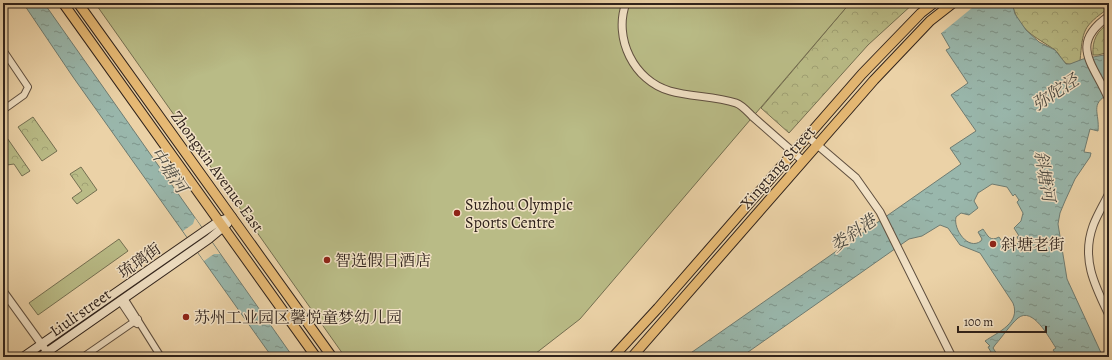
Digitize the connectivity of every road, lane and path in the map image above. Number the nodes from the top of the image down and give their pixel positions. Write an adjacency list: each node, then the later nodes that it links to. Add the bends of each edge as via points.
1 (64, 3): 16 (main road, Zhongxin Avenue East)
2 (78, 3): 15 (main road, Zhongxin Avenue East)
3 (626, 3): 12 (street, via 623,19 624,41 630,57 643,74 670,91 737,103)
4 (934, 3): 10 (main road, Xingtang Street, via 862,74)
5 (953, 3): 11 (main road, Xingtang Street, via 911,40)
6 (1109, 16): 8 (street, via 1091,32 1087,57)
7 (3, 50): 9 (street, via 28,87 24,95)
8 (1109, 99)
9 (3, 110)
10 (807, 136): 11 (street); 12 (main road, Xingtang Street)
11 (817, 145): 13 (main road, Xingtang Street); 32 (street, via 856,178 880,212)
12 (793, 152): 13 (street); 30 (main road, Xingtang Street)
13 (802, 160): 31 (main road, Xingtang Street)
14 (1109, 193): 20 (street, via 1093,226 1088,258 1095,286)
15 (232, 217): 16 (main road, 琉璃街); 29 (main road, Zhongxin Avenue East)
16 (221, 225): 17 (main road, 琉璃街, via 209,239); 22 (main road, 琉璃街, via 204,231); 28 (main road, Zhongxin Avenue East)
17 (195, 249): 19 (main road, Liuli street)
18 (3, 290): 22 (street)
19 (122, 300): 21 (street); 23 (main road, Liuli street)
20 (1109, 315)
21 (137, 322): 26 (street); 27 (street)
22 (42, 344): 23 (street); 24 (main road, 琉璃街)
23 (47, 352): 25 (main road, Liuli street)
24 (22, 357)
25 (40, 357)
26 (84, 357)
27 (161, 357)
28 (316, 357)
29 (332, 357)
30 (613, 357)
31 (632, 357)
32 (952, 357)

